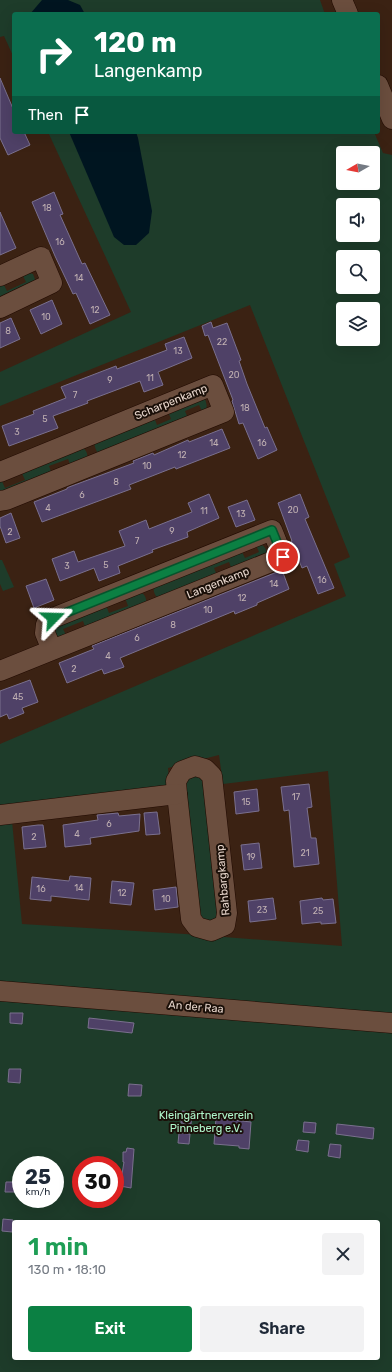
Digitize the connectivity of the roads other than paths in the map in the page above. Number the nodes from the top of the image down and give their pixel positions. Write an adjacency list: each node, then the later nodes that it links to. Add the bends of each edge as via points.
1 (342, 0): 2 (street)
2 (347, 12)
3 (380, 90): 4 (street)
4 (392, 119)
5 (0, 276): 6 (street, via 41,257 52,283)
6 (0, 308)
7 (85, 437): 8 (street); 8 (street, Scharpenkamp, via 213,385 224,412); 9 (street, Scharpenkamp)
8 (96, 464): 10 (street, Scharpenkamp)
9 (0, 472)
10 (0, 501)
11 (144, 582): 12 (street); 12 (street, Langenkamp, via 272,530 283,557); 13 (street, Langenkamp, via 53,618 46,624 45,633)
12 (155, 608): 13 (street, Langenkamp)
13 (52, 650): 14 (street, Langenkamp)
14 (0, 671)
15 (177, 794): 15 (street, Rahbargkamp, via 191,919 196,927 211,931 225,925 227,913 212,776 206,768 195,766 182,771 176,781); 16 (street)
16 (0, 815)
17 (0, 991): 18 (street, An der Raa)
18 (392, 1024)

